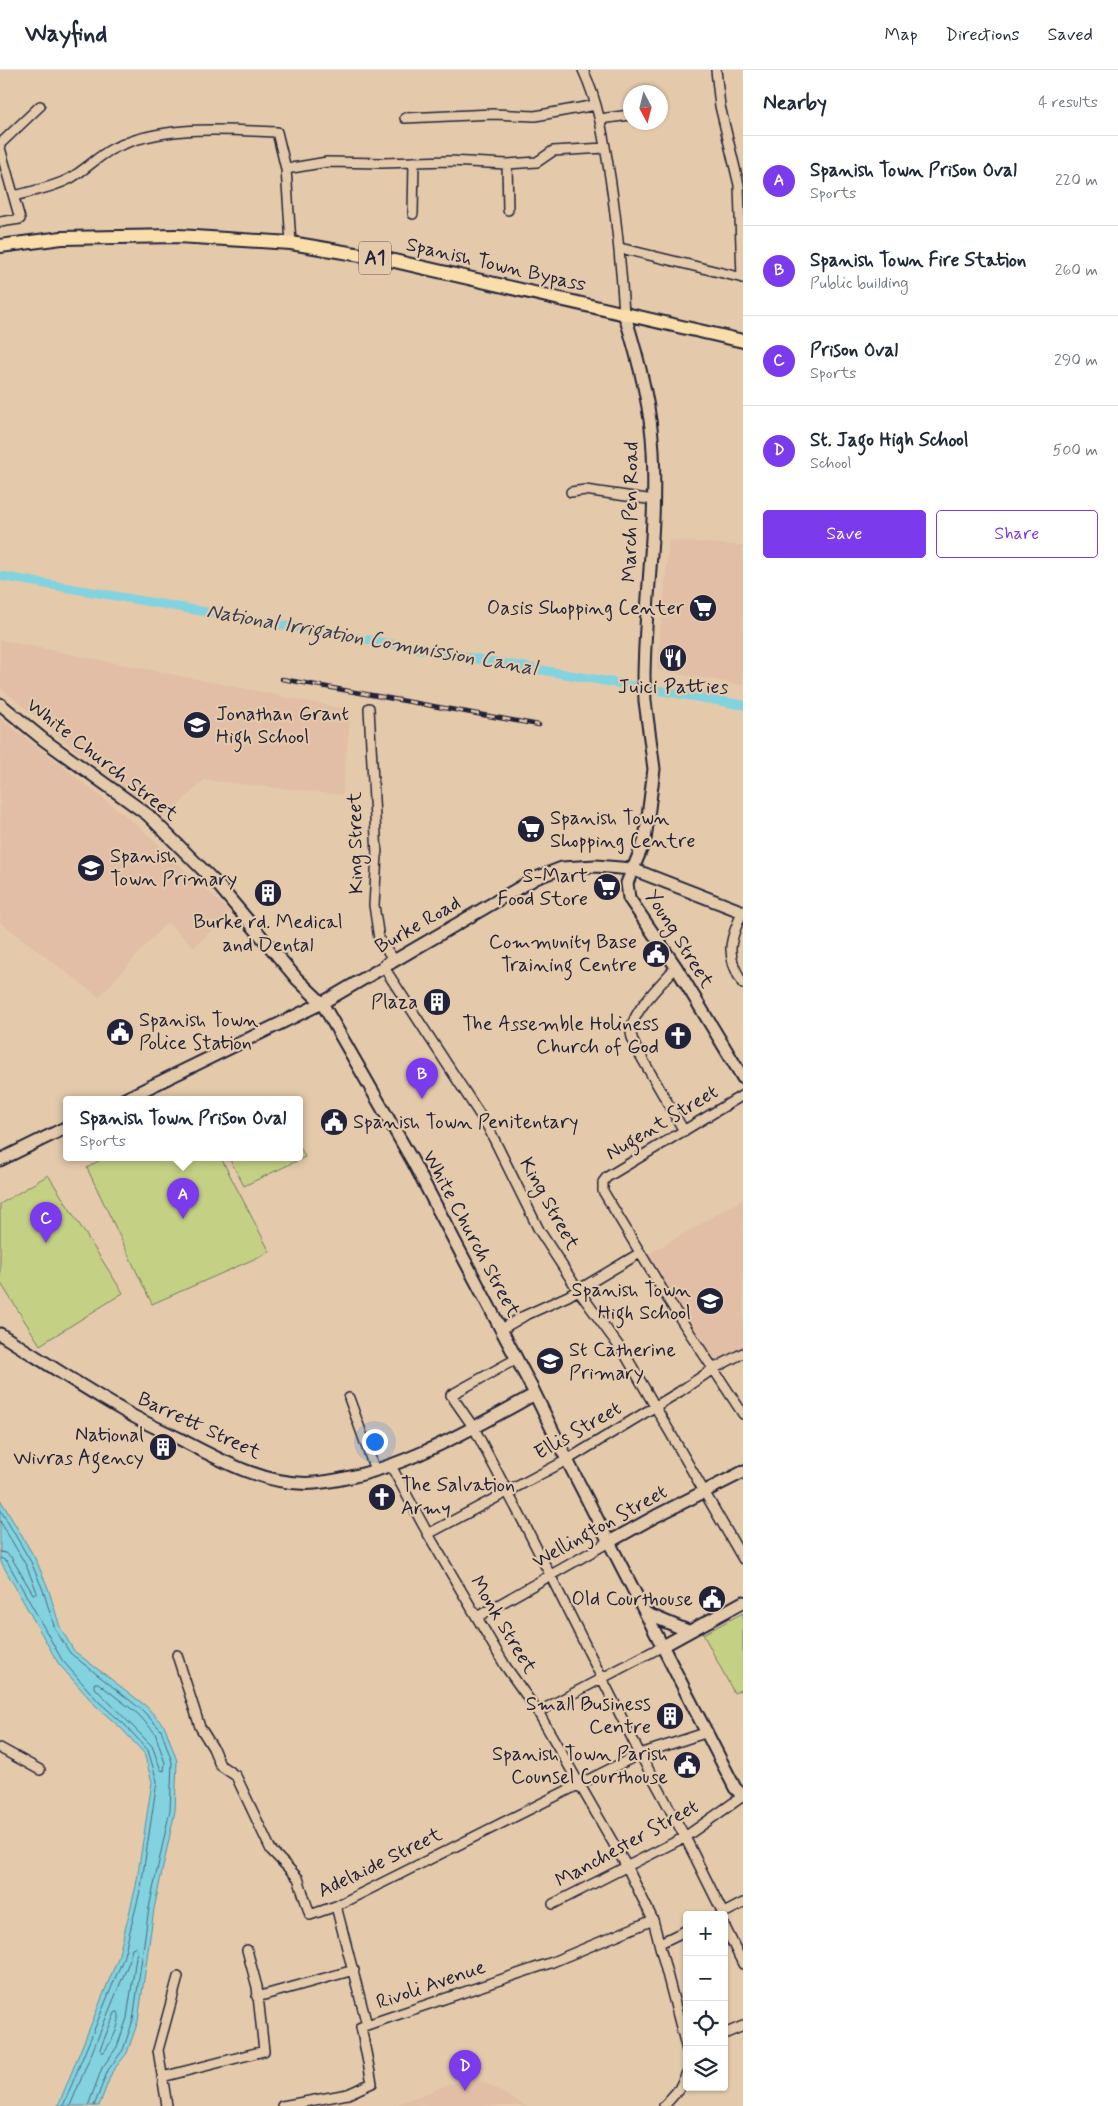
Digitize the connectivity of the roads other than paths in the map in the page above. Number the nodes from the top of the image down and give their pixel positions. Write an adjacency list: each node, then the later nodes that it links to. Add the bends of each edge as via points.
1 (582, 70): 3 (street, March Pen Road)
2 (716, 70): 20 (street, via 720,106 738,185)
3 (596, 105): 6 (street, via 535,116 493,114); 7 (street, March Pen Road)
4 (40, 106): 8 (street)
5 (623, 116): 7 (street)
6 (405, 118)
7 (600, 119): 9 (street, March Pen Road)
8 (0, 146): 13 (street)
9 (605, 148): 11 (street, via 553,151 537,162); 19 (street, March Pen Road)
10 (414, 162): 11 (street); 12 (street, via 327,162); 15 (street)
11 (507, 164): 14 (street)
12 (286, 169): 13 (street, via 277,132 193,129 145,137 112,149 69,179); 17 (street)
13 (14, 196): 16 (street, via 20,219)
14 (508, 210)
15 (413, 214)
16 (0, 222)
17 (291, 243): 18 (main road, Spanish Town Bypass / A1, via 178,236 62,238); 21 (main road, Spanish Town Bypass / A1, via 390,260)
18 (0, 246)
19 (620, 248): 20 (street); 21 (street, March Pen Road)
20 (742, 278)
21 (624, 313): 22 (main road, Spanish Town Bypass / A1); 24 (main road, March Pen Road, via 648,412)
22 (743, 341)
23 (571, 492): 24 (street, via 585,490)
24 (654, 500): 27 (main road, March Pen Road, via 644,676 654,770 645,840)
25 (0, 704): 32 (main road, White Church Street, via 148,815 219,886 297,979)
26 (369, 708): 29 (street, King Street, via 377,855 374,905 379,939 392,956)
27 (632, 869): 28 (main road, Burke Road); 29 (main road, Burke Road, via 562,868 536,878); 30 (main road, Young Street, via 627,884 629,898)
28 (743, 912): 31 (street, via 731,936 730,957)
29 (383, 966): 32 (main road, Burke Road); 40 (street, King Street, via 488,1127 540,1230)
30 (676, 967): 33 (main road, Young Street); 37 (street, via 642,1008 631,1033 636,1048)
31 (743, 984)
32 (322, 1003): 35 (main road, Burke Road); 41 (main road, White Church Street, via 412,1160)
33 (743, 1078)
34 (743, 1095): 37 (street, Nugent Street)
35 (131, 1096)
36 (63, 1130): 38 (main road)
37 (684, 1130): 39 (street, Nugent Street, via 606,1177 603,1182 603,1191)
38 (1, 1158)
39 (640, 1253): 40 (street); 45 (street, Nugent Street)
40 (578, 1290): 41 (street); 48 (street, King Street, via 626,1356)
41 (500, 1330): 44 (main road, White Church Street)
42 (0, 1334): 53 (main road, Barrett Street, via 120,1409 227,1464 260,1476 314,1483)
43 (743, 1353): 45 (street, Ellis Street)
44 (516, 1359): 46 (main road, White Church Street); 50 (street, via 451,1395)
45 (713, 1369): 48 (street, Ellis Street); 49 (street, Nugent Street)
46 (535, 1394): 50 (main road, Barrett Street); 51 (main road, White Church Street)
47 (349, 1398): 53 (street)
48 (654, 1407): 51 (street, Ellis Street); 56 (street, King Street)
49 (743, 1414)
50 (474, 1428): 52 (main road, Barrett Street); 55 (street)
51 (566, 1460): 55 (street, Ellis Street); 58 (main road, White Church Street)
52 (391, 1466): 53 (main road, Barrett Street); 57 (street, Monk Street)
53 (375, 1470)
54 (743, 1472): 56 (main road, Wellington Street)
55 (506, 1492): 57 (street, Ellis Street); 60 (street)
56 (704, 1492): 58 (main road, Wellington Street); 59 (street, King Street)
57 (428, 1534): 63 (street, Monk Street)
58 (609, 1542): 60 (street, Wellington Street); 62 (main road, White Church Street)
59 (743, 1559)
60 (551, 1575): 63 (street, Wellington Street); 67 (street)
61 (743, 1602): 64 (main road)
62 (645, 1613): 64 (main road); 65 (main road, White Church Street)
63 (477, 1617): 68 (street, Monk Street, via 506,1667)
64 (688, 1631): 65 (main road)
65 (663, 1646): 67 (street); 69 (main road, White Church Street)
66 (177, 1655): 79 (street, Adelaide Street, via 200,1727 220,1765 236,1776 271,1850 298,1878 310,1915)
67 (602, 1678): 68 (street); 71 (street)
68 (538, 1712): 73 (street, Monk Street)
69 (708, 1732): 71 (street, Adelaide Street); 74 (main road, White Church Street, via 737,1792)
70 (0, 1748): 72 (street)
71 (640, 1754): 73 (street, Adelaide Street); 75 (street)
72 (40, 1770)
73 (580, 1784): 76 (street, Monk Street); 79 (street, Adelaide Street)
74 (743, 1796): 75 (street, Manchester Street)
75 (685, 1837): 76 (street, Manchester Street); 80 (street)
76 (627, 1867): 78 (street, Manchester Street); 82 (street, Monk Street)
77 (743, 1903): 81 (street)
78 (553, 1904)
79 (336, 1906): 88 (street)
80 (720, 1911)
81 (727, 1911)
82 (653, 1920): 85 (street, Monk Street); 91 (street, Rivoli Avenue, via 550,1963)
83 (683, 1932): 85 (street)
84 (728, 1934): 87 (street)
85 (660, 1943): 94 (street, Monk Street)
86 (247, 1950): 90 (street)
87 (743, 1964)
88 (354, 1970): 90 (street); 91 (street)
89 (178, 1977): 95 (street, via 158,2050)
90 (257, 1996): 95 (street, via 264,2051)
91 (367, 2025): 98 (street, Rivoli Avenue, via 361,2028 372,2083 348,2094)
92 (743, 2026): 93 (street)
93 (728, 2032)
94 (686, 2046)
95 (162, 2077): 97 (street)
96 (683, 2081): 99 (street)
97 (167, 2106)
98 (282, 2106)
99 (664, 2106)

